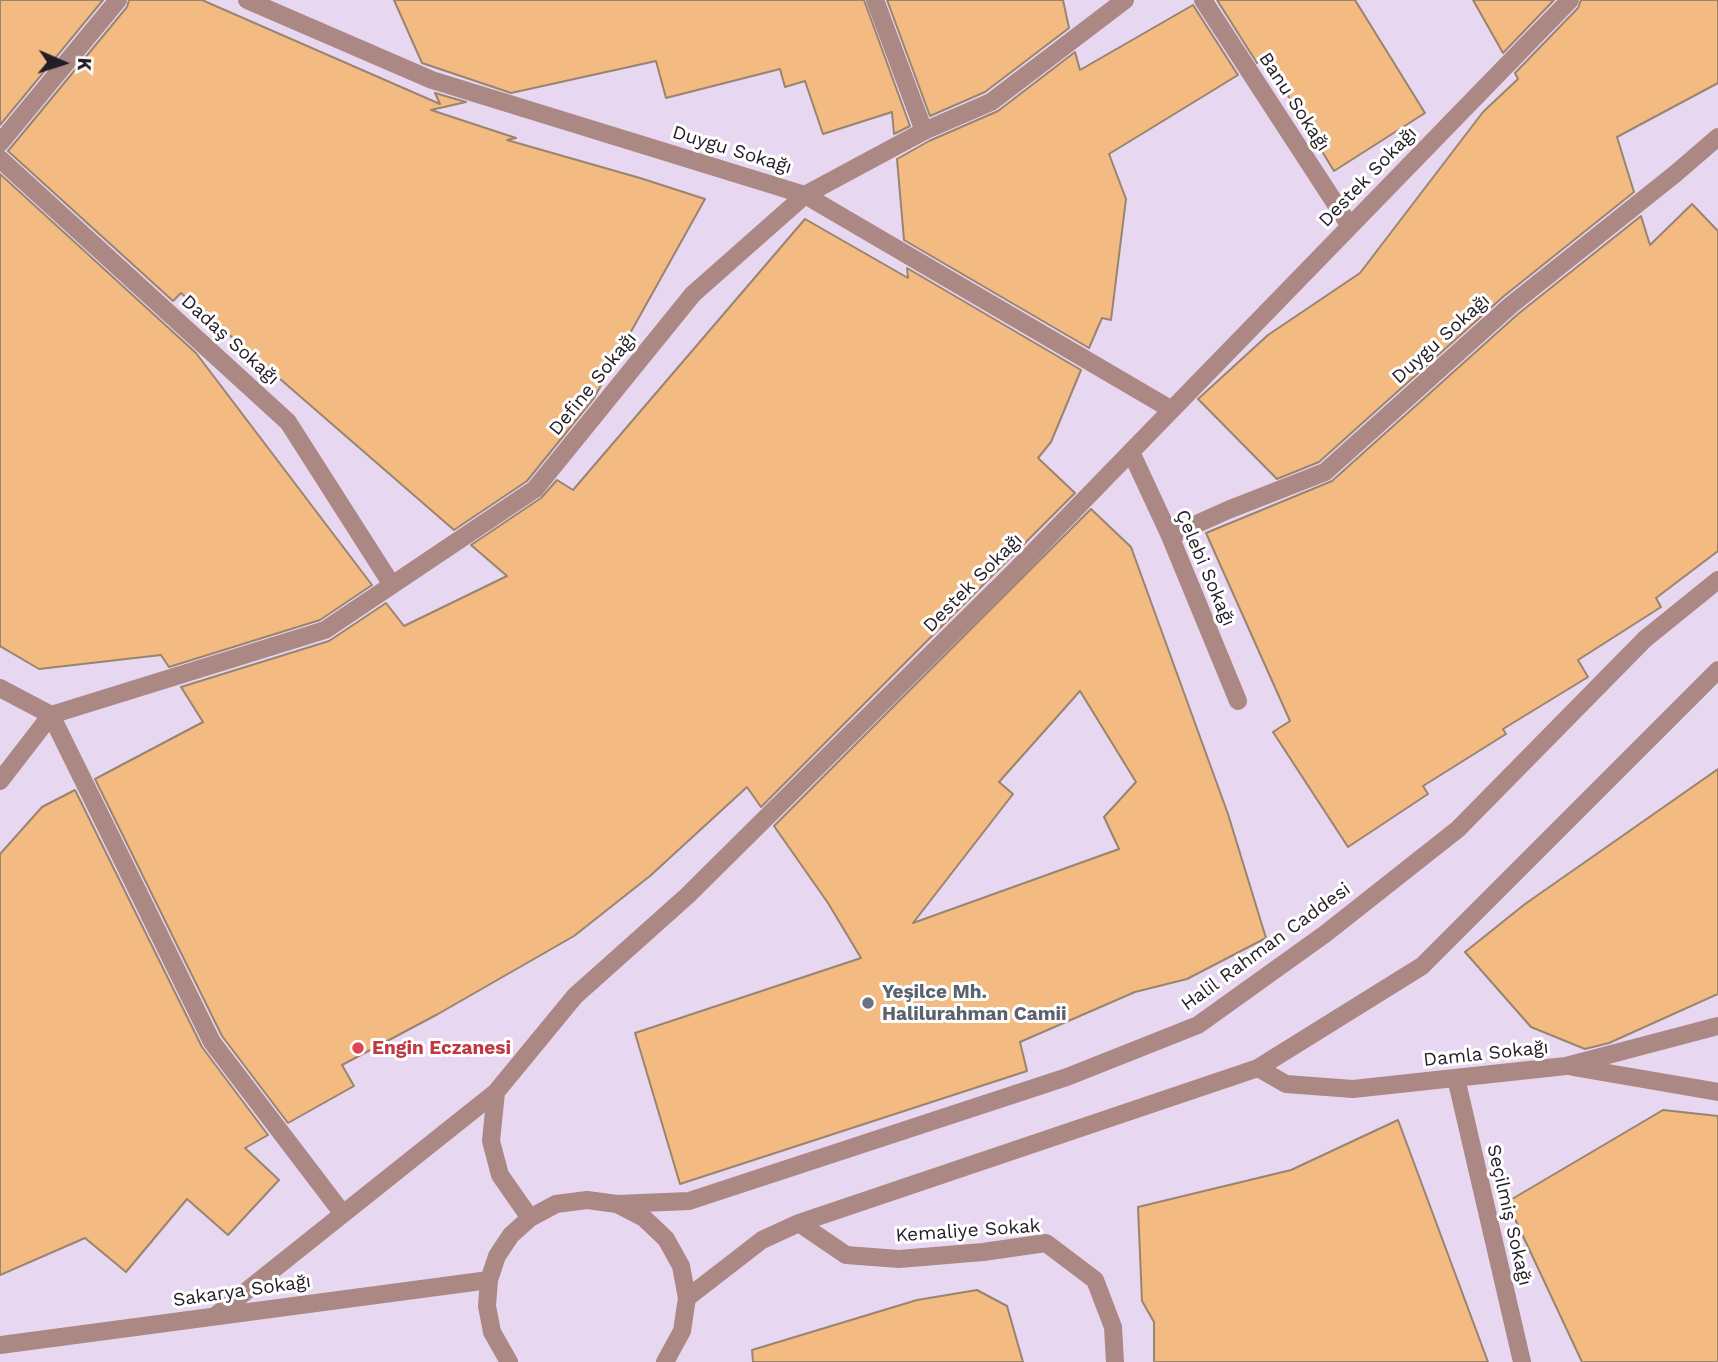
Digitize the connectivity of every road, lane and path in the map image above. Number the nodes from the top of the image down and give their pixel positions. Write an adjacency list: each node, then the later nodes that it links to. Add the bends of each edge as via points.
1 (118, 0): 9 (street)
2 (247, 0): 11 (street, Duygu Sokağı, via 432,80)
3 (875, 0): 7 (street)
4 (1125, 0): 7 (street, Define Sokağı, via 991,102)
5 (1203, 0): 12 (street, Banu Sokağı)
6 (1570, 0): 12 (street, Destek Sokağı)
7 (924, 131): 11 (street, Define Sokağı)
8 (1718, 137): 15 (street, Duygu Sokağı, via 1511,305 1325,472)
9 (0, 143)
10 (0, 159): 17 (street, Dadaş Sokağı, via 288,422)
11 (805, 195): 13 (street, Duygu Sokağı); 17 (street, Define Sokağı, via 693,294 535,489)
12 (1350, 226): 13 (street, Destek Sokağı)
13 (1172, 411): 14 (street, Destek Sokağı)
14 (1131, 452): 15 (street, Çelebi Sokağı); 28 (street, Destek Sokağı, via 776,810 575,996)
15 (1170, 536): 20 (street, Çelebi Sokağı)
16 (1718, 580): 29 (street, Halil Rahman Caddesi, via 1645,639 1458,829 1325,934 1198,1025 1067,1077 688,1201)
17 (393, 585): 21 (street, Define Sokağı, via 325,631)
18 (1718, 670): 25 (street, via 1422,966)
19 (0, 688): 21 (street)
20 (1238, 701)
21 (51, 715): 22 (street); 30 (street, via 212,1042)
22 (0, 781)
23 (1718, 1026): 24 (street, Damla Sokağı)
24 (1566, 1066): 26 (street, Damla Sokağı); 27 (street)
25 (1258, 1068): 26 (street, Damla Sokağı, via 1286,1084 1353,1089); 32 (street)
26 (1456, 1078): 40 (street, Seçilmiş Sokağı)
27 (1718, 1092)
28 (496, 1093): 30 (street, Destek Sokağı); 31 (street, via 491,1141 500,1175)
29 (617, 1205): 31 (street, via 587,1200 556,1204); 34 (street, via 644,1218 666,1239 681,1266)
30 (343, 1214): 35 (street, Destek Sokağı)
31 (530, 1218): 33 (street, via 510,1235)
32 (799, 1223): 34 (street, via 762,1240); 39 (street, Kemaliye Sokak, via 846,1255 899,1259 1046,1243 1095,1280 1113,1327)
33 (489, 1280): 35 (street, Sakarya Sokağı); 37 (street, via 492,1332)
34 (687, 1298): 38 (street, via 682,1331)
35 (215, 1316): 36 (street, Sakarya Sokağı)
36 (0, 1345)
37 (509, 1362)
38 (665, 1362)
39 (1115, 1362)
40 (1522, 1362)

